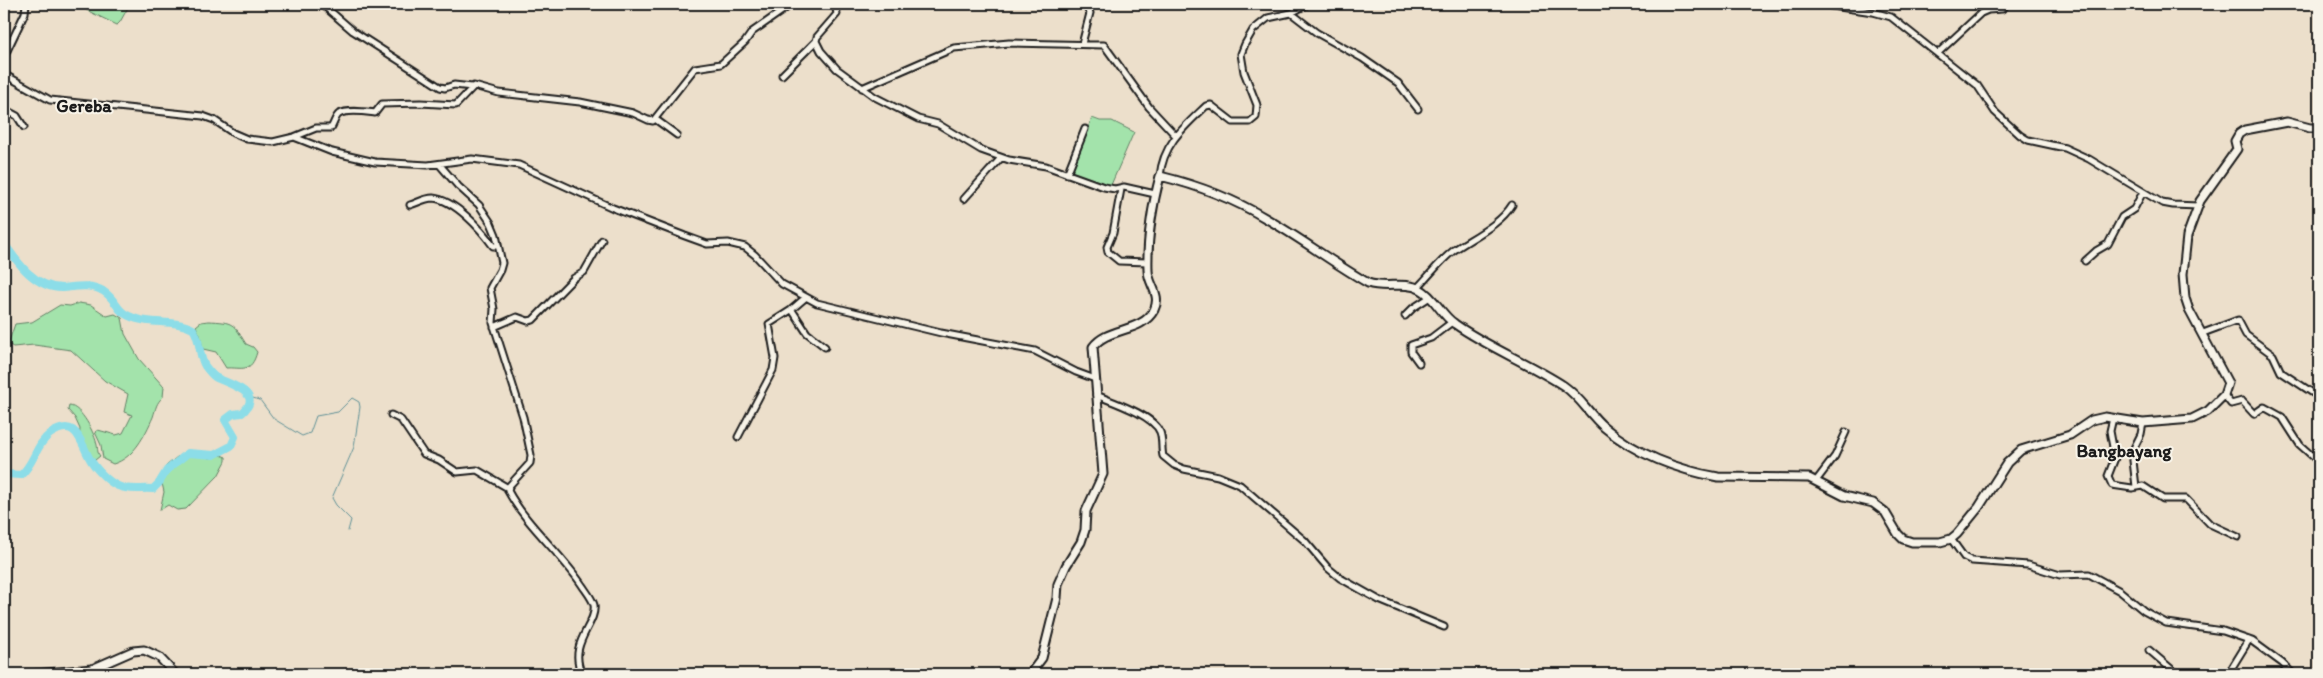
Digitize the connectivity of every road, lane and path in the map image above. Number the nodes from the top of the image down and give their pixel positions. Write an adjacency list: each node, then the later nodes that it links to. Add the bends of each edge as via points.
1 (26, 4): 13 (street, via 25,13)
2 (322, 4): 16 (street, via 353,31 440,87)
3 (792, 4): 20 (street, via 752,32 721,64 695,68)
4 (835, 4): 10 (street, via 837,14)
5 (1078, 4): 11 (street, via 1090,13)
6 (1308, 4): 9 (street)
7 (1819, 4): 12 (street, via 1891,17)
8 (2007, 4): 12 (street, via 2002,9 1981,13)
9 (1291, 13): 19 (street, via 1398,83); 25 (street, via 1268,18 1258,24 1241,54 1244,72 1257,105 1256,116 1250,122 1233,122 1209,105)
10 (816, 41): 15 (street); 17 (street, via 837,69)
11 (1082, 44): 17 (street, via 1009,43 954,48); 25 (street, via 1106,46 1133,87)
12 (1938, 53): 32 (street, via 1977,85 1995,112 2020,135 2028,140 2065,148)
13 (4, 57)
14 (4, 72): 26 (street, via 50,100 203,116 252,140 273,142)
15 (782, 75)
16 (472, 87): 20 (street, via 504,94 580,102 634,113 648,120); 26 (street, via 454,106 381,104 375,113 344,112 337,116 331,128 316,128)
17 (862, 88): 27 (street, via 885,103 921,120 938,124)
18 (4, 109): 21 (street, via 15,115)
19 (1418, 109)
20 (655, 119): 24 (street)
21 (24, 127)
22 (2319, 128): 37 (street, via 2287,122 2242,132 2235,141 2237,149)
23 (1086, 129): 29 (street)
24 (677, 135)
25 (1176, 136): 30 (street, via 1162,162)
26 (294, 137): 28 (street, via 327,151 361,160 388,164)
27 (1001, 158): 29 (street, via 1046,166); 34 (street)
28 (439, 164): 39 (street, via 483,210 494,229); 44 (street, via 472,159 512,163 613,208 707,244 741,245 782,284)
29 (1067, 174): 31 (street)
30 (1160, 176): 33 (street); 42 (street, via 1213,192 1267,218 1368,283)
31 (1120, 189): 33 (street, via 1124,187); 41 (street, via 1108,252 1119,261)
32 (2143, 192): 37 (street, via 2173,206); 40 (street, via 2134,209 2123,215 2108,244)
33 (1155, 194): 41 (street)
34 (964, 199)
35 (410, 205): 39 (street, via 432,198 447,203 474,223 493,246)
36 (1512, 205): 42 (street, via 1476,238 1450,254)
37 (2198, 206): 49 (street, via 2187,236 2184,274 2185,298)
38 (602, 240): 48 (street, via 584,272 533,320 518,317)
39 (498, 246): 48 (street, via 502,265 490,291)
40 (2085, 261)
41 (1148, 262): 52 (street, via 1147,273 1157,295 1154,309 1143,321 1095,344 1092,350)
42 (1417, 288): 43 (street)
43 (1430, 297): 46 (street); 47 (street)
44 (805, 298): 45 (street); 52 (street, via 941,333 1034,351)
45 (792, 310): 50 (street, via 807,333); 60 (street, via 769,324 775,358 773,370)
46 (1405, 316)
47 (1452, 322): 51 (street, via 1430,338 1411,345 1411,352); 62 (street, via 1566,388 1604,427 1644,454 1718,476 1803,476)
48 (494, 327): 64 (street, via 523,417 531,455 527,466)
49 (2202, 333): 53 (street, via 2228,383); 55 (street, via 2238,320 2246,335 2273,355 2281,372)
50 (825, 347)
51 (1418, 363)
52 (1096, 379): 54 (street)
53 (2224, 394): 58 (street, via 2208,411 2192,419); 61 (street, via 2231,404 2241,400 2254,414 2264,407 2281,416 2300,445)
54 (1096, 395): 67 (street, via 1154,424 1160,434 1163,456 1174,465 1228,479 1247,490 1305,541 1340,578 1379,600); 74 (street, via 1103,474 1086,511 1081,542 1058,584 1042,658)
55 (2319, 397)
56 (391, 415): 64 (street, via 401,420 427,456 438,459 457,472 477,470)
57 (2113, 418): 58 (street); 63 (street, via 2110,431 2116,458 2108,477 2114,486); 66 (street, via 2092,420 2070,435 2021,450 2007,463 1979,507)
58 (2143, 423): 63 (street, via 2132,452)
59 (1846, 432): 62 (street, via 1831,462)
60 (738, 437)
61 (2319, 462)
62 (1816, 480): 66 (street, via 1844,496 1873,503 1885,512 1903,539 1912,542)
63 (2136, 487): 65 (street, via 2144,487 2163,499 2186,499 2210,524)
64 (508, 488): 73 (street, via 593,602 593,611 578,652 577,661)
65 (2238, 537)
66 (1951, 539): 68 (street, via 1964,557 1972,561 2028,565 2060,575 2089,574 2166,623 2223,631)
67 (1444, 627)
68 (2249, 640): 70 (street); 76 (street)
69 (2149, 650): 75 (street)
70 (2287, 667): 77 (street); 78 (street)
71 (36, 674): 72 (street, via 92,668 144,650 159,657)
72 (175, 674)
73 (582, 674)
74 (1030, 674)
75 (2177, 674)
76 (2228, 674)
77 (2282, 674)
78 (2293, 674)

